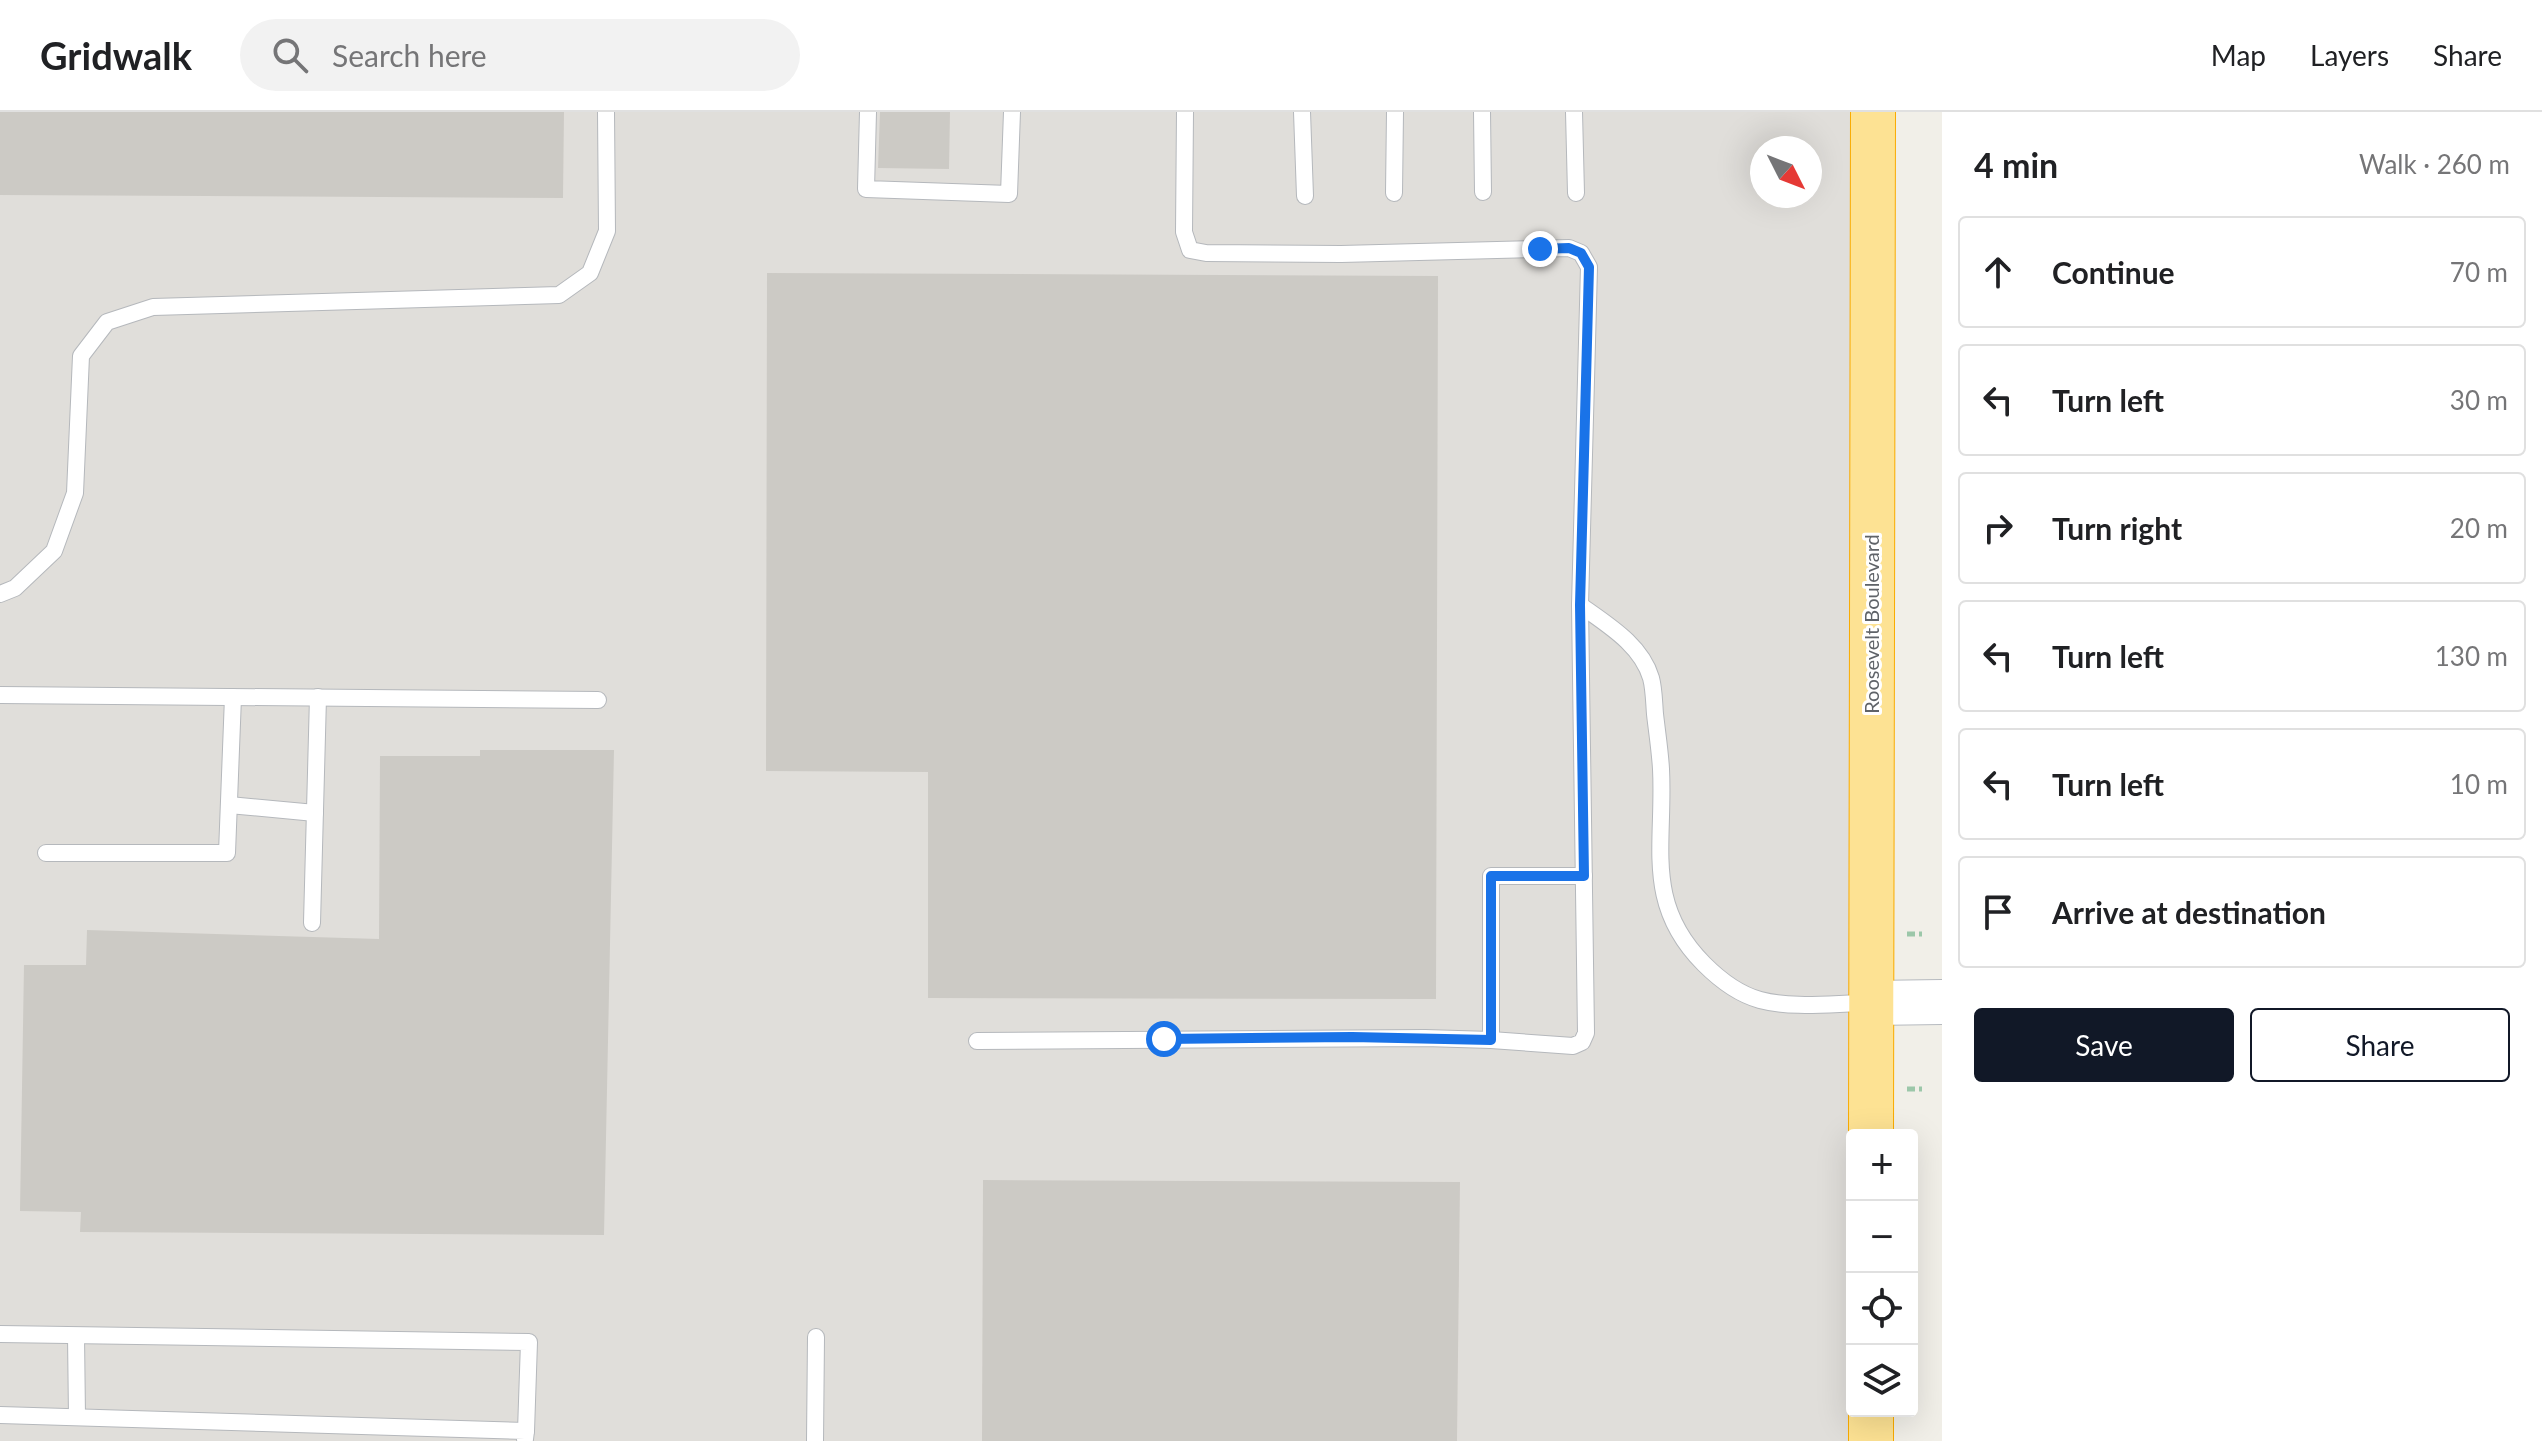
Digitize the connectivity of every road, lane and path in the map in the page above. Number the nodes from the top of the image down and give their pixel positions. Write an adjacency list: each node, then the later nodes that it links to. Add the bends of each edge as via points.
1 (606, 112): 14 (lane, via 607,231 590,273 559,295 153,307 107,322 81,356 75,493 54,551 15,588)
2 (868, 112): 3 (lane, via 866,189 1009,194)
3 (1012, 112)
4 (1185, 112): 15 (lane, via 1184,232 1190,250 1341,254 1569,248 1581,253 1589,267)
5 (1302, 112): 13 (lane)
6 (1395, 112): 11 (lane)
7 (1482, 112): 10 (lane)
8 (1574, 112): 12 (lane)
9 (1873, 112): 26 (highway, Roosevelt Boulevard)
10 (1483, 192)
11 (1394, 193)
12 (1576, 193)
13 (1305, 196)
14 (0, 594)
15 (1580, 605): 23 (lane); 26 (lane, via 1631,644 1651,676 1661,770 1662,876 1677,931 1715,975 1760,1000)
16 (0, 695): 17 (lane)
17 (233, 697): 18 (lane); 20 (lane)
18 (318, 697): 19 (lane); 21 (lane)
19 (598, 700)
20 (229, 805): 21 (lane); 22 (lane, via 227,853)
21 (315, 813): 24 (lane)
22 (46, 853)
23 (1584, 876): 27 (lane, via 1491,876); 27 (lane, via 1582,1042 1573,1046)
24 (312, 923)
25 (1942, 1002): 26 (main road)
26 (1871, 1003): 29 (highway, Roosevelt Boulevard)
27 (1491, 1040): 28 (lane)
28 (977, 1041)
29 (1871, 1129)
30 (0, 1334): 31 (lane)
31 (76, 1336): 34 (lane); 36 (lane, via 529,1342)
32 (816, 1337): 37 (lane)
33 (0, 1415): 34 (lane)
34 (77, 1417): 36 (lane)
35 (1871, 1417): 38 (highway)
36 (526, 1436)
37 (815, 1441)
38 (1871, 1441)

